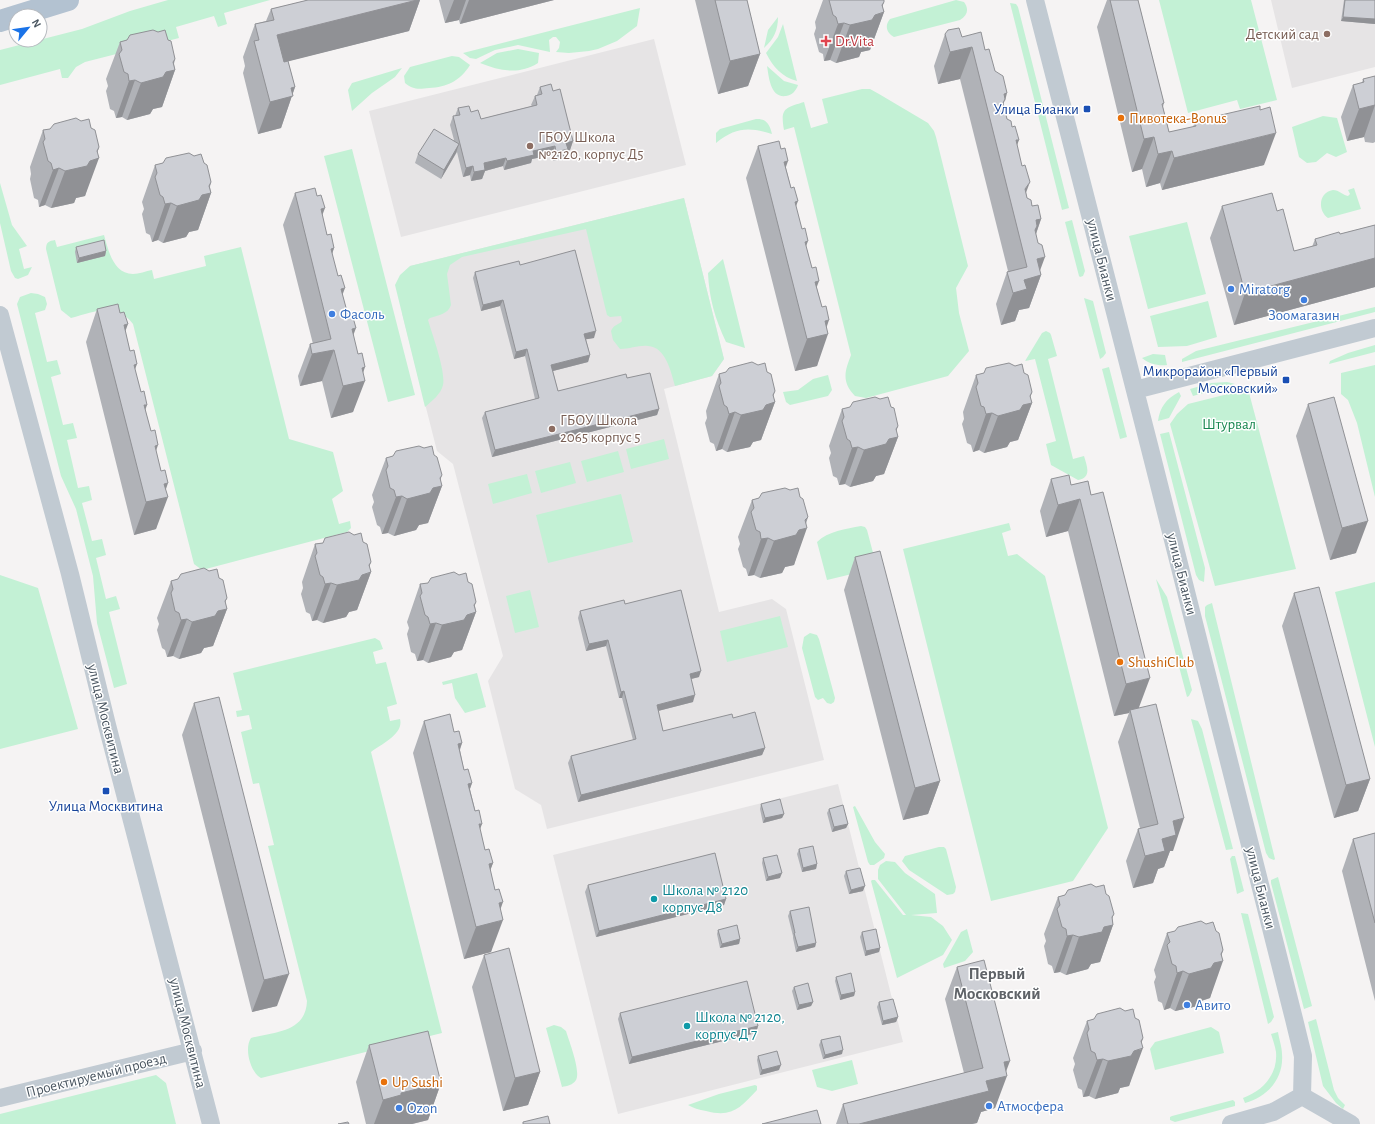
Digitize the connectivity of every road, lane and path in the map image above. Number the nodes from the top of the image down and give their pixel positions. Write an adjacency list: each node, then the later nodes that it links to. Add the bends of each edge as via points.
1 (68, 0): 3 (main road)
2 (1036, 0): 6 (street, улица Бианки)
3 (0, 21)
4 (0, 315): 7 (street, улица Москвитина, via 70,574)
5 (1375, 328): 6 (street)
6 (1135, 390): 8 (street, улица Бианки, via 1303,1056)
7 (193, 1051): 9 (street, Проектируемый проезд); 10 (street, улица Москвитина)
8 (1302, 1096): 11 (street, via 1273,1112); 12 (street)
9 (0, 1098)
10 (211, 1124)
11 (1231, 1124)
12 (1351, 1124)

